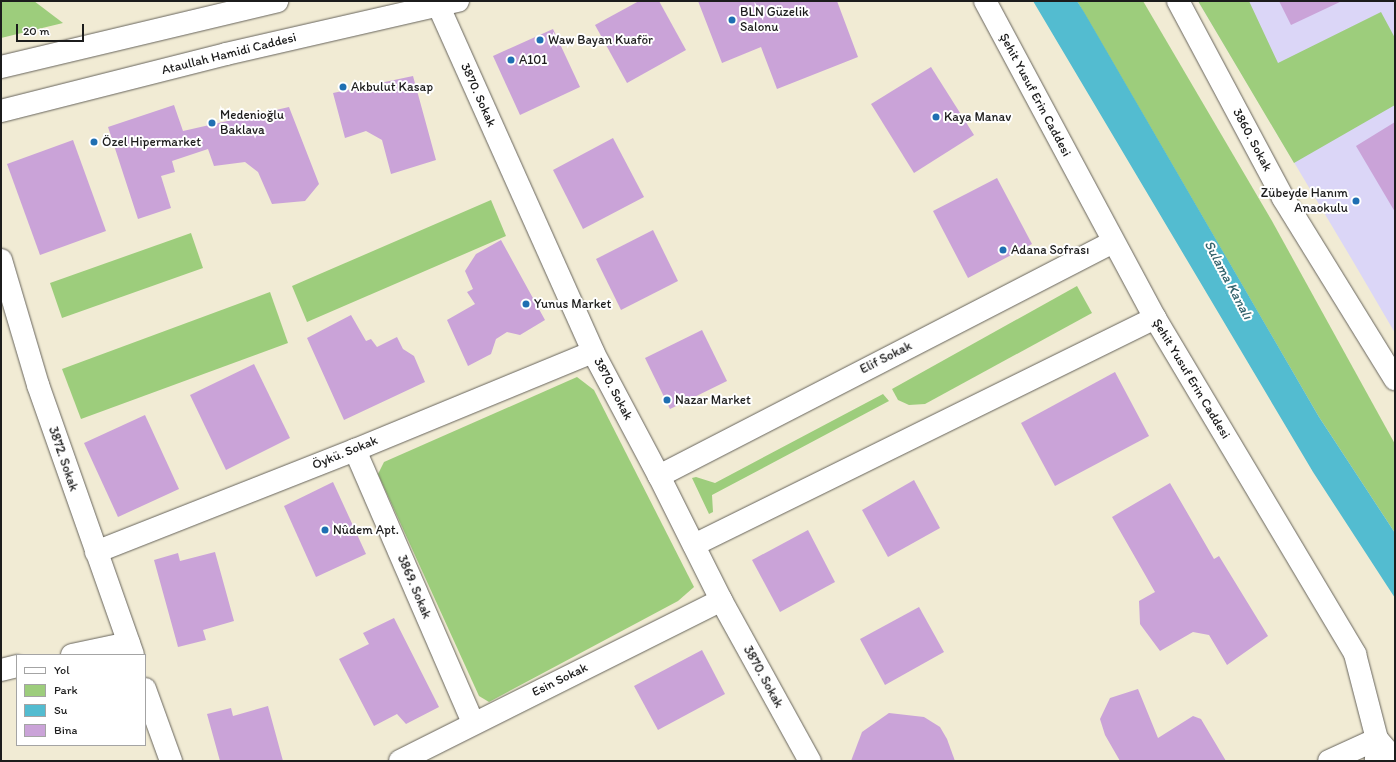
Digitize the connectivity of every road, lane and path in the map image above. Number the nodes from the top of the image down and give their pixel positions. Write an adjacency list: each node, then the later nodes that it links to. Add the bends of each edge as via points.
1 (277, 1): 5 (street)
2 (985, 1): 7 (street, Şehit Yusuf Erin Caddesi)
3 (1178, 1): 11 (street, 3860. Sokak, via 1283,198)
4 (448, 4): 6 (street, Ataullah Hamidi Caddesi, via 226,54); 10 (street, 3870. Sokak)
5 (1, 67)
6 (1, 111)
7 (1113, 242): 9 (street, Şehit Yusuf Erin Caddesi); 13 (street, Elif Sokak)
8 (1, 260): 15 (street, 3872. Sokak, via 38,385)
9 (1155, 318): 14 (street); 23 (street, Şehit Yusuf Erin Caddesi, via 1355,654)
10 (593, 352): 12 (street, Öykü. Sokak); 13 (street, 3870. Sokak)
11 (1395, 378)
12 (355, 450): 15 (street, Öykü. Sokak); 22 (street, 3869. Sokak)
13 (659, 476): 14 (street, 3870. Sokak)
14 (694, 545): 16 (street, 3870. Sokak)
15 (96, 552): 17 (street, 3872. Sokak)
16 (721, 600): 22 (street, Esin Sokak); 27 (street, 3870. Sokak)
17 (131, 649): 18 (street)
18 (82, 654)
19 (16, 666): 20 (street)
20 (1, 670)
21 (146, 692): 25 (street)
22 (473, 723): 26 (street, Esin Sokak)
23 (1377, 739): 24 (street); 28 (street); 29 (street, Şehit Yusuf Erin Caddesi)
24 (1395, 760)
25 (171, 761)
26 (400, 761)
27 (810, 761)
28 (1329, 761)
29 (1376, 761)

